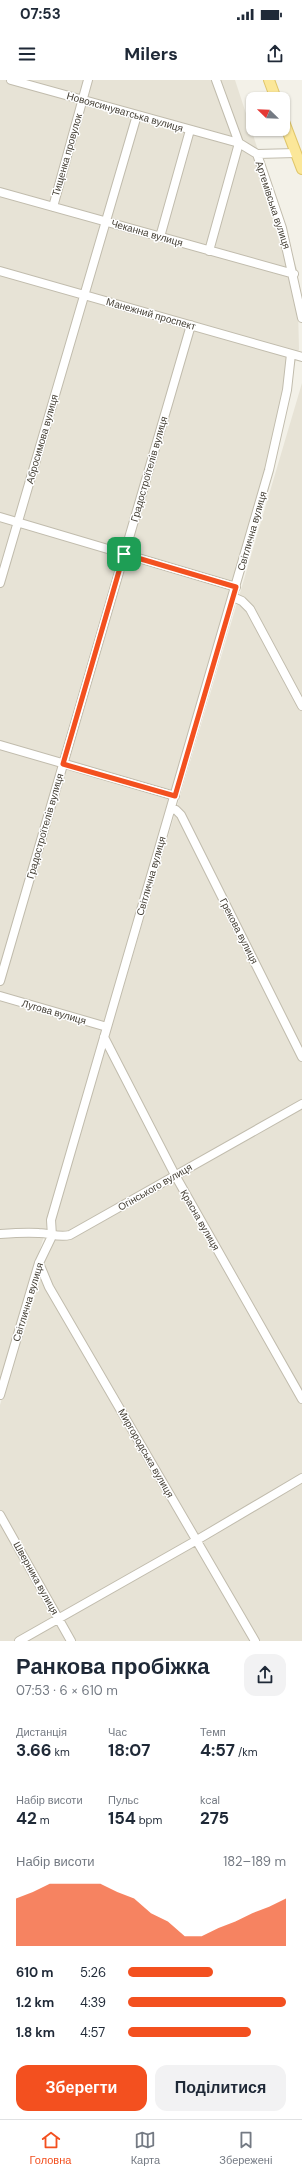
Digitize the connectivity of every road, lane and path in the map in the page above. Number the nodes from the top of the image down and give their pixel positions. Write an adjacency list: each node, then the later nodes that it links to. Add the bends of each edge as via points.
1 (12, 80): 6 (street, Новоясинуватська вулиця)
2 (88, 80): 6 (street, Тищенка провулок)
3 (216, 80): 10 (street)
4 (268, 80): 5 (main road)
5 (273, 92)
6 (83, 100): 7 (street, Новоясинуватська вулиця); 15 (street, Тищенка провулок)
7 (137, 115): 8 (street, Новоясинуватська вулиця); 16 (street, Абросимова вулиця)
8 (190, 130): 10 (street, Новоясинуватська вулиця); 17 (street)
9 (290, 136): 11 (main road)
10 (239, 143): 12 (street, Артемівська вулиця); 18 (street)
11 (296, 153): 12 (street); 13 (main road)
12 (257, 154): 20 (street, Артемівська вулиця, via 282,228)
13 (302, 169)
14 (0, 192): 15 (street, Чеканна вулиця)
15 (53, 207): 16 (street, Чеканна вулиця)
16 (106, 222): 17 (street, Чеканна вулиця); 21 (street, Абросимова вулиця)
17 (160, 237): 18 (street, Чеканна вулиця)
18 (209, 251): 20 (street, Чеканна вулиця)
19 (0, 271): 21 (street, Манежний проспект)
20 (294, 274): 22 (street, Артемівська вулиця)
21 (85, 295): 23 (street, Манежний проспект); 27 (street, Абросимова вулиця)
22 (302, 318)
23 (191, 325): 24 (street, Манежний проспект); 28 (street, Градостроїтелiв вулиця)
24 (291, 354): 25 (street, Манежний проспект); 30 (street, Світлична вулиця, via 287,390 269,470)
25 (302, 357)
26 (0, 517): 27 (street)
27 (18, 522): 28 (street); 29 (street, Абросимова вулиця)
28 (124, 554): 30 (street); 34 (street, Градостроїтелiв вулиця)
29 (0, 584)
30 (236, 587): 31 (street, Світлична вулиця)
31 (233, 597): 32 (street, via 250,609); 35 (street, Світлична вулиця)
32 (302, 706)
33 (0, 745): 34 (street)
34 (63, 764): 35 (street); 37 (street, Градостроїтелiв вулиця)
35 (175, 796): 36 (street, Світлична вулиця)
36 (171, 809): 39 (street, Світлична вулиця); 41 (street, Грекова вулиця, via 181,815)
37 (0, 981)
38 (0, 996): 39 (street, Лугова вулиця)
39 (107, 1027): 40 (street, Світлична вулиця)
40 (104, 1037): 43 (street, Красна вулиця); 45 (street, Світлична вулиця, via 51,1220)
41 (302, 1057)
42 (302, 1104): 43 (street, Огінського вулиця)
43 (175, 1175): 45 (street, Огінського вулиця, via 70,1235); 48 (street, Красна вулиця)
44 (0, 1234): 45 (street, Огінського вулиця, via 41,1233)
45 (52, 1236): 46 (street, Світлична вулиця)
46 (39, 1263): 47 (street, Світлична вулиця); 51 (street, Миргородська вулиця, via 49,1287)
47 (0, 1395)
48 (302, 1399)
49 (302, 1478): 51 (street)
50 (0, 1515): 52 (street, Шверника вулиця)
51 (197, 1540): 52 (street); 55 (street, Миргородська вулиця)
52 (58, 1619): 53 (street); 54 (street, Шверника вулиця)
53 (19, 1641)
54 (71, 1641)
55 (255, 1641)

